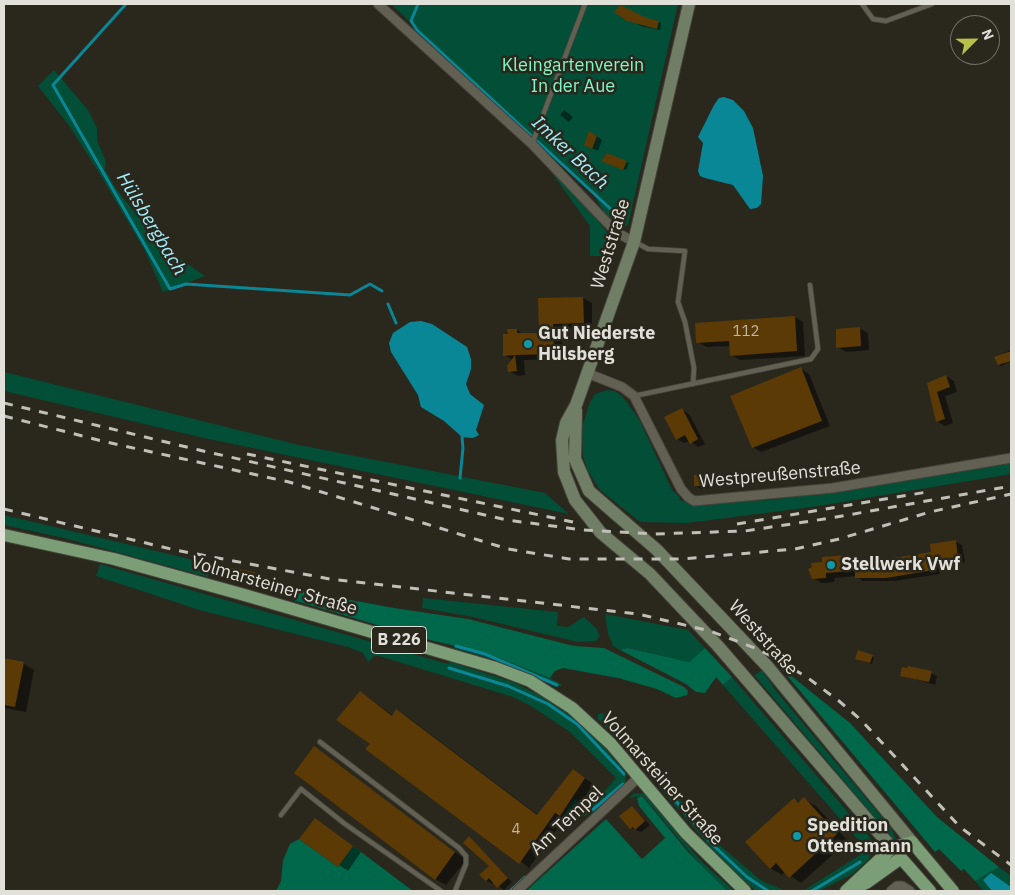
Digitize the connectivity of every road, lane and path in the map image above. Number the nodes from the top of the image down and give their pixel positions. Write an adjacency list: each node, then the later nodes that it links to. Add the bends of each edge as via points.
1 (378, 4): 6 (street)
2 (584, 4): 6 (lane)
3 (689, 4): 7 (street, Weststraße)
4 (862, 4): 5 (lane, via 873,19 886,21)
5 (932, 4)
6 (533, 142): 7 (street, via 616,232)
7 (634, 242): 9 (street, Weststraße); 10 (lane, via 648,249 685,251 678,302 694,368)
8 (810, 285): 10 (lane, via 818,349 815,356)
9 (587, 373): 11 (street, via 622,387); 12 (street, Weststraße)
10 (693, 384): 11 (lane)
11 (634, 396): 13 (street, Westpreußenstraße, via 681,489 694,501 833,488)
12 (576, 405): 18 (street, Weststraße, via 574,459 589,490 657,550 768,667); 19 (street, Weststraße, via 566,423 562,440 563,462 567,483 585,514 601,533 666,590 718,646)
13 (1011, 458)
14 (4, 534): 16 (main road, Volmarsteiner Straße / B 226, via 232,592 521,677 572,708)
15 (320, 742): 22 (lane, via 459,848 466,856 466,864)
16 (640, 776): 23 (street, Am Tempel); 24 (main road, Volmarsteiner Straße / B 226, via 697,845)
17 (281, 815): 21 (lane, via 301,789)
18 (912, 842): 19 (main road); 20 (street); 29 (main road, Weststraße)
19 (892, 848): 20 (street, Weststraße); 25 (main road)
20 (902, 858): 25 (main road, via 866,884); 28 (main road, Weststraße)
21 (441, 891)
22 (455, 891)
23 (517, 891)
24 (745, 891)
25 (846, 891)
26 (891, 891): 27 (street, via 902,886)
27 (910, 891)
28 (930, 891)
29 (953, 891)

